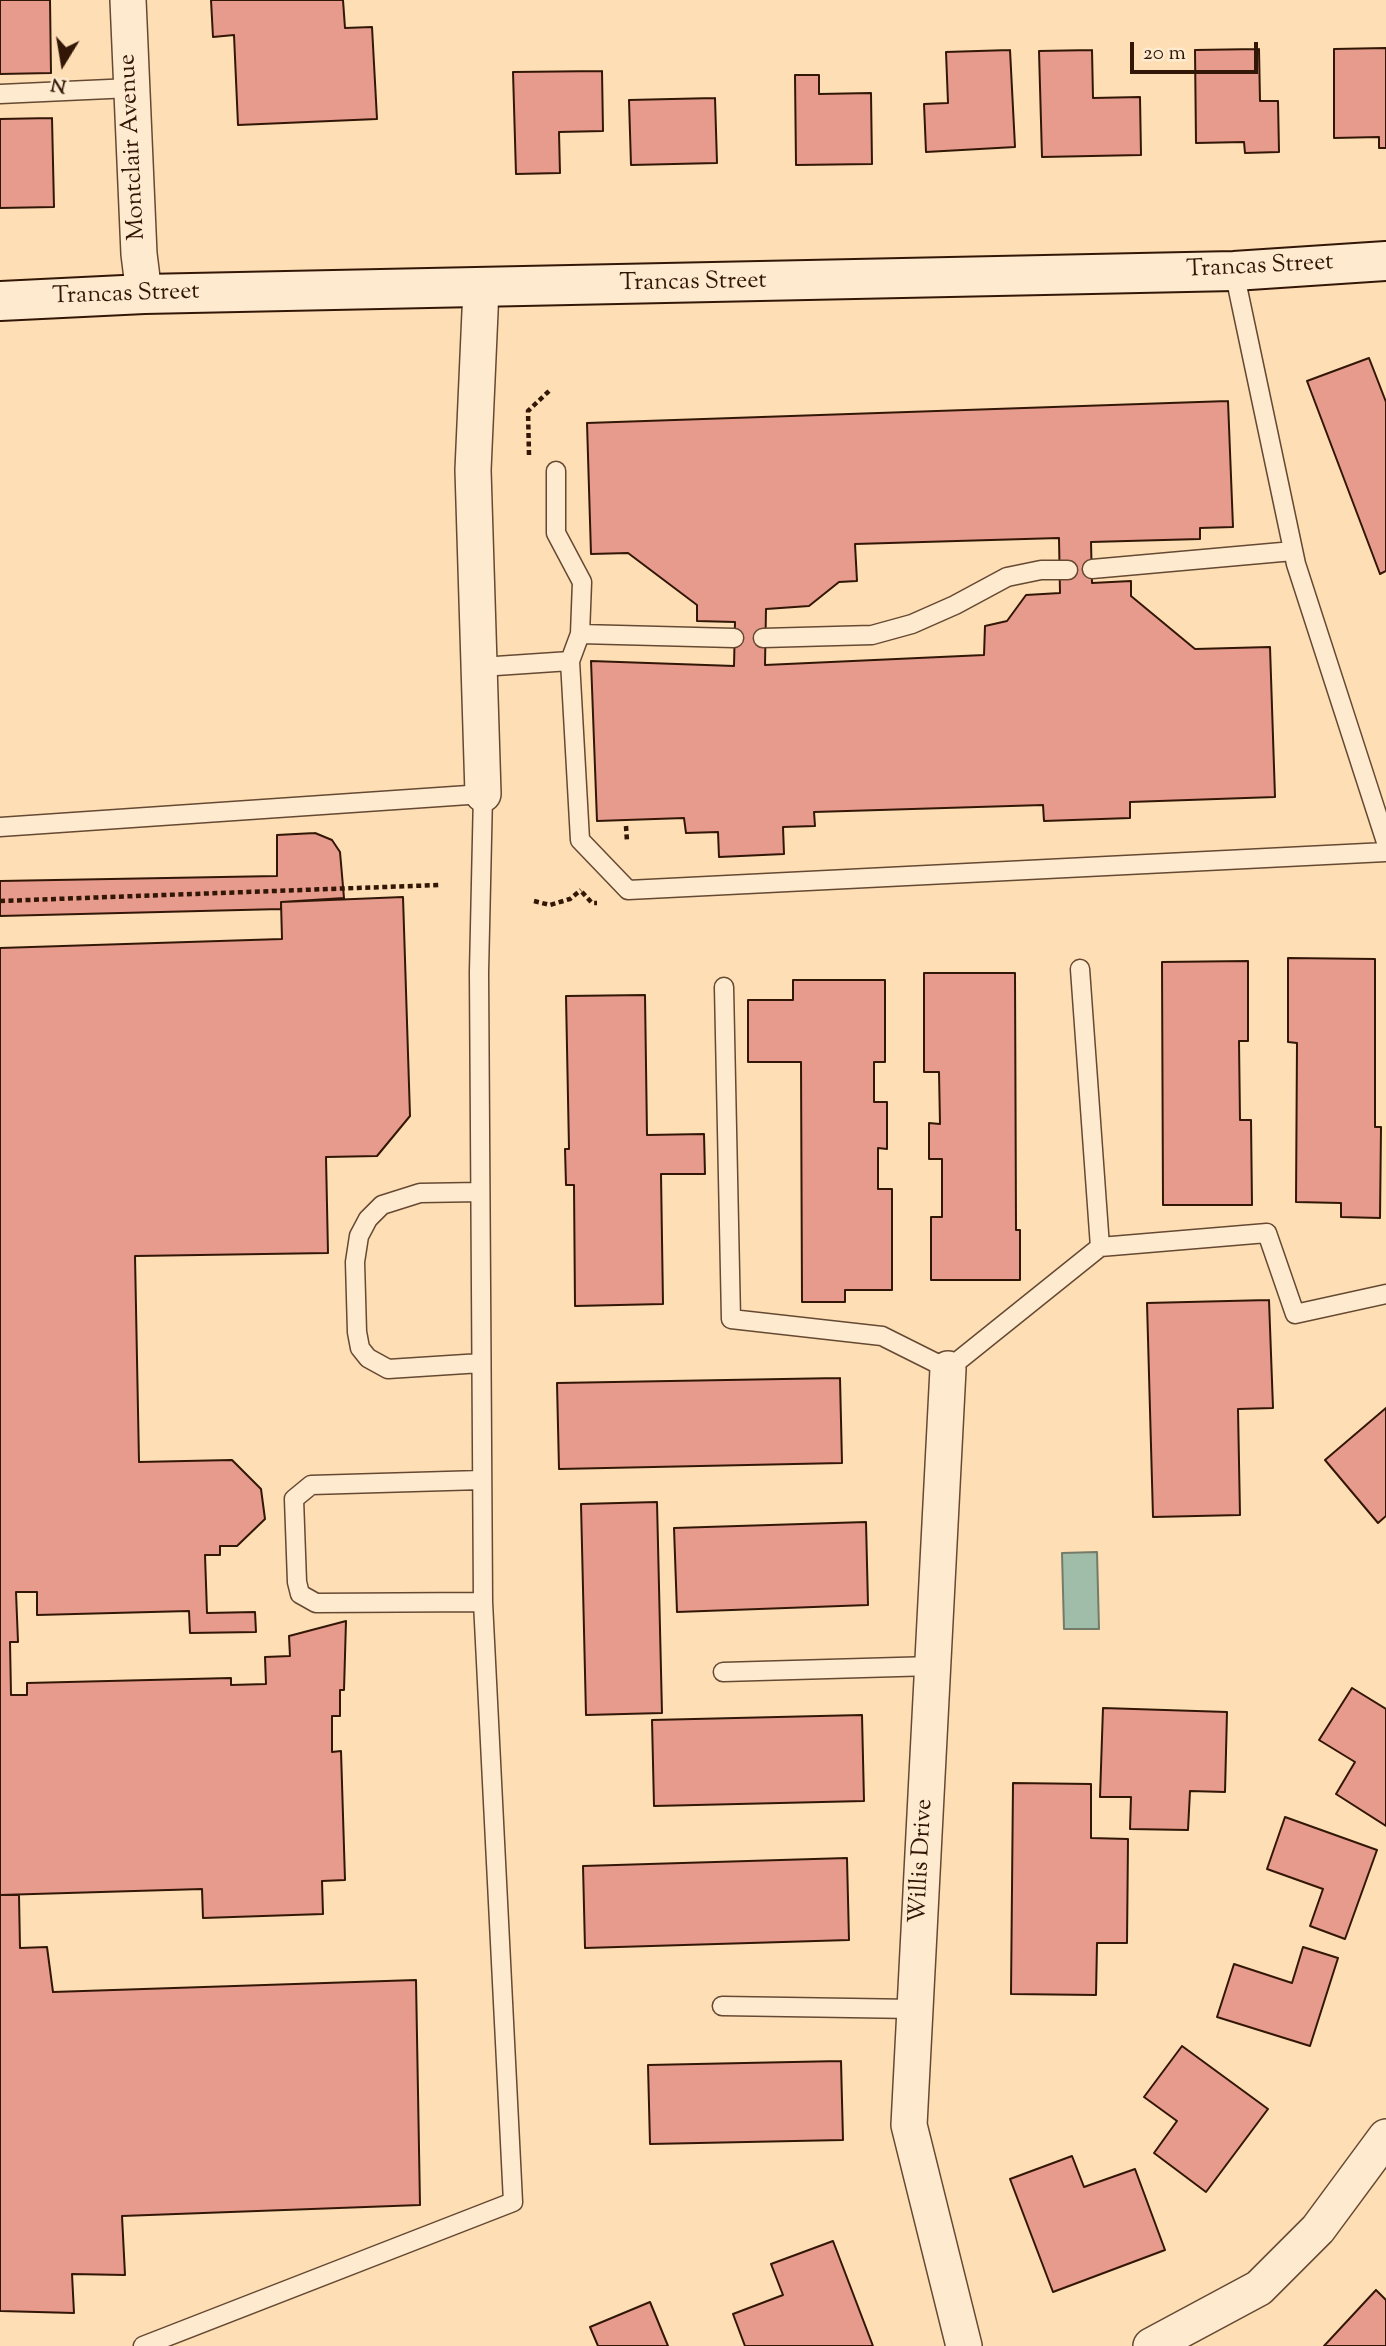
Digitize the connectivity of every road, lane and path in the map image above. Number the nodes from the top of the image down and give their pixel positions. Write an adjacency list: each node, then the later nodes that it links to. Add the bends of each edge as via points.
1 (128, 0): 2 (street, Montclair Avenue)
2 (131, 88): 3 (lane); 7 (street, Montclair Avenue)
3 (0, 94)
4 (1386, 261): 5 (main road, Trancas Street)
5 (1234, 271): 6 (main road, Trancas Street); 10 (lane)
6 (481, 289): 7 (main road, Trancas Street); 17 (street, via 473,470)
7 (144, 294): 8 (main road, Trancas Street)
8 (0, 301)
9 (556, 471): 13 (lane, via 556,533 582,582)
10 (1293, 551): 11 (lane); 20 (lane)
11 (1091, 569)
12 (1068, 570): 15 (lane, via 1007,577 955,606 872,635)
13 (580, 634): 14 (lane); 16 (lane)
14 (734, 638)
15 (763, 638)
16 (570, 661): 17 (lane); 21 (lane, via 580,840 628,890)
17 (481, 667): 18 (street)
18 (483, 794): 19 (lane); 28 (lane)
19 (0, 827)
20 (1386, 842)
21 (1386, 852)
22 (439, 886): 24 (path)
23 (581, 890): 25 (path, via 550,905)
24 (0, 901)
25 (534, 901)
26 (1080, 969): 29 (lane)
27 (724, 988): 32 (lane, via 732,1319 882,1336)
28 (481, 1192): 31 (lane); 31 (lane, via 420,1193 382,1205 359,1236 355,1262 356,1332 368,1358 388,1369)
29 (1100, 1247): 30 (lane, via 1267,1233 1296,1314); 32 (lane)
30 (1386, 1294)
31 (481, 1363): 33 (lane)
32 (948, 1369): 35 (street, Willis Drive)
33 (481, 1480): 34 (lane); 34 (lane, via 311,1485 294,1499 297,1582 300,1594 316,1603)
34 (483, 1602): 40 (lane, via 513,2202)
35 (933, 1667): 36 (lane); 38 (street, Willis Drive)
36 (723, 1672)
37 (722, 2007): 38 (lane)
38 (915, 2009): 41 (street, Willis Drive, via 909,2125)
39 (1385, 2141): 42 (street, via 1318,2229 1259,2288)
40 (143, 2346)
41 (964, 2346)
42 (1151, 2346)

